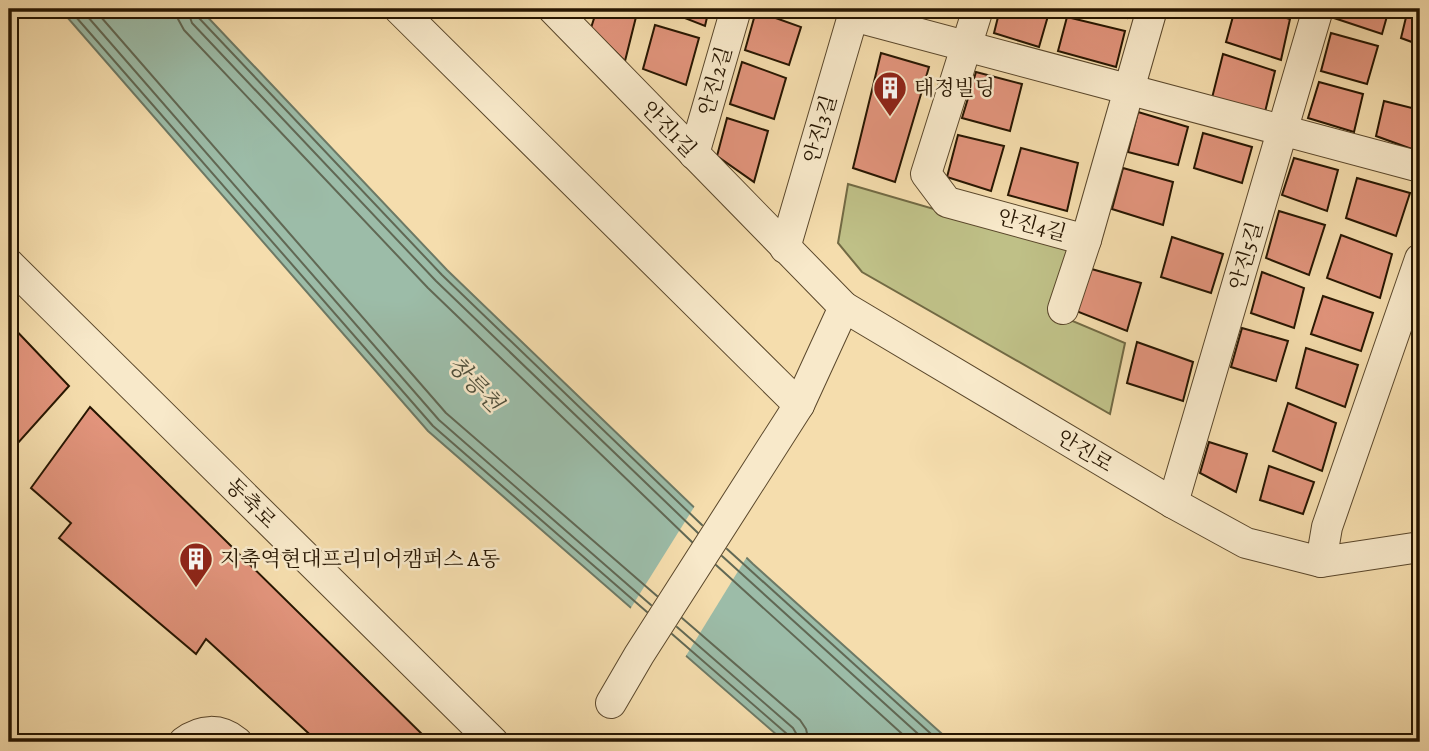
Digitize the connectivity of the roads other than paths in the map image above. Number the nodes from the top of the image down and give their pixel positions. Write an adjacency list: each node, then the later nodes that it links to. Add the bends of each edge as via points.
1 (399, 9): 20 (street)
2 (553, 9): 8 (street, 안진1길)
3 (737, 9): 12 (street, 안진2길)
4 (978, 9): 9 (street, 안진4길)
5 (1152, 9): 10 (street, 안진4길)
6 (1318, 9): 11 (street, 안진5길)
7 (854, 12): 9 (street); 15 (street, 안진3길)
8 (577, 20): 12 (street, 안진1길)
9 (967, 46): 10 (street); 14 (street, 안진4길, via 926,174 947,202)
10 (1128, 90): 11 (street); 14 (street, 안진4길)
11 (1283, 131): 13 (street); 21 (street, 안진5길)
12 (694, 154): 15 (street, 안진1길)
13 (1420, 167)
14 (1086, 240): 19 (street)
15 (785, 248): 18 (street, 안진로)
16 (1420, 259): 23 (street, via 1327,527)
17 (9, 264): 27 (street, 동축로)
18 (844, 307): 20 (street); 21 (street, 안진로)
19 (1063, 309)
20 (799, 405): 24 (street)
21 (1173, 503): 23 (street, 안진로, via 1246,544)
22 (1420, 547): 23 (street, 안진로)
23 (1321, 562)
24 (618, 691)
25 (184, 742): 26 (street, via 211,731)
26 (237, 742)
27 (493, 742)

